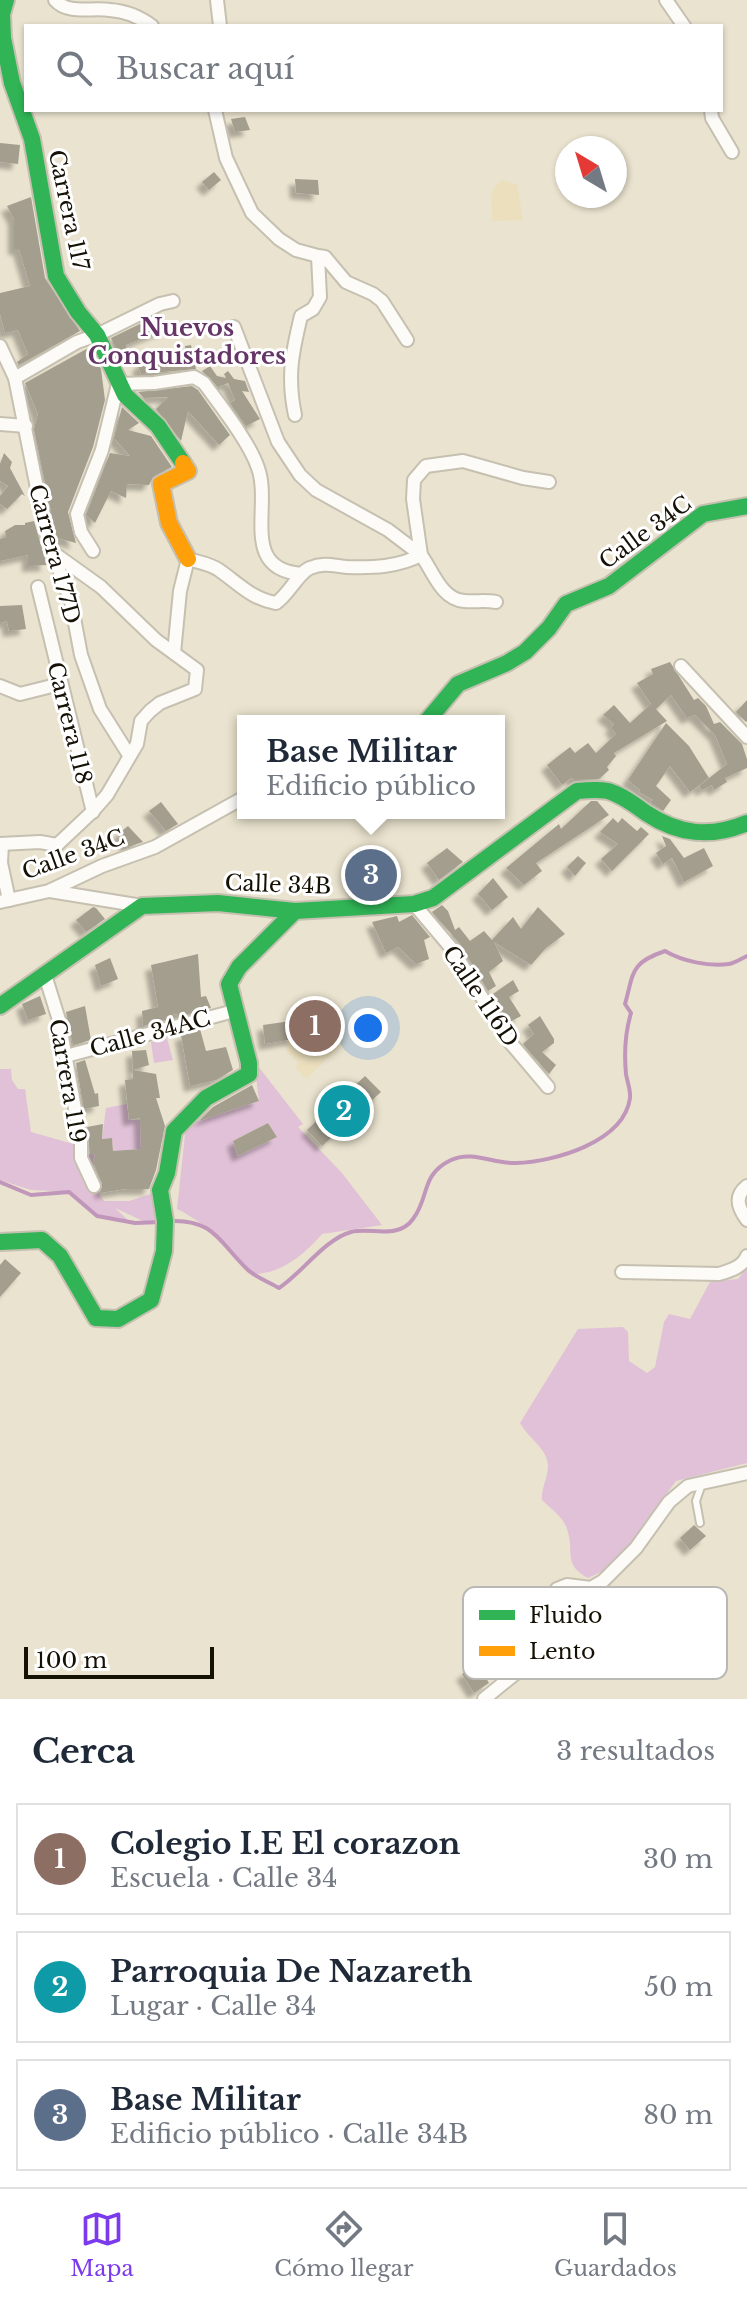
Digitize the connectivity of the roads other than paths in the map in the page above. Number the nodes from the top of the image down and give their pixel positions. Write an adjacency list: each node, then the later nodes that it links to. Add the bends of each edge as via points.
1 (6, 0): 14 (street, Carrera 117, via 3,38 32,139 56,276)
2 (55, 0): 5 (street, via 65,9 112,10)
3 (217, 0): 6 (street)
4 (666, 0): 7 (street)
5 (149, 24)
6 (220, 24)
7 (683, 24)
8 (215, 112): 11 (street, via 226,158 252,213 279,239)
9 (711, 112): 10 (street)
10 (732, 152)
11 (318, 256): 15 (street, via 325,257 346,282 382,301); 19 (street, via 320,297 301,316 290,361)
12 (173, 301): 14 (street)
13 (234, 327): 26 (street, via 278,442 300,475)
14 (97, 335): 17 (street); 18 (street, Carrera 117)
15 (407, 340)
16 (0, 346): 17 (street, Carrera 177D)
17 (15, 378): 21 (street, Carrera 177D)
18 (118, 384): 24 (street, via 102,450 77,514); 27 (street, Carrera 117, via 158,426 188,471 161,484 169,523); 28 (street, via 194,377 204,383 257,464 264,551 273,565)
19 (295, 415)
20 (0, 424): 21 (street)
21 (26, 426): 25 (street, Carrera 177D, via 47,538)
22 (549, 482): 26 (street, via 463,461 426,466 414,480)
23 (747, 506): 35 (street, Calle 34C, via 703,514 609,586 566,604 525,652 458,684)
24 (93, 551)
25 (55, 554): 31 (street, via 101,587); 37 (street, Carrera 177D, via 91,688)
26 (421, 555): 28 (street, via 381,567 323,563); 30 (street, via 444,593 462,601)
27 (188, 559): 28 (street, via 218,569 262,601 276,603); 31 (street)
28 (302, 574)
29 (38, 587): 33 (street, Carrera 118)
30 (496, 602)
31 (174, 653): 37 (street, via 197,670 195,689 160,703 141,721)
32 (681, 666): 36 (street)
33 (60, 684): 34 (street, via 20,694); 39 (street, Carrera 118)
34 (0, 686)
35 (432, 715)
36 (747, 737)
37 (129, 755): 39 (street)
38 (237, 801): 42 (street, Calle 34C, via 155,847)
39 (93, 812): 41 (street, via 57,845)
40 (747, 823): 44 (street, Calle 34B, via 688,833 666,826 613,792 577,791 446,890)
41 (1, 844): 43 (street)
42 (49, 891): 43 (street, Calle 34C); 45 (street, Calle 34B)
43 (4, 901)
44 (414, 904): 46 (street, Calle 34B); 51 (street, Calle 116D, via 452,949 509,1041)
45 (142, 906): 46 (street, Calle 34B, via 218,903); 47 (street)
46 (295, 911): 49 (street, via 234,975 229,984)
47 (45, 975): 48 (street); 50 (street, Carrera 119)
48 (0, 1006)
49 (234, 1011): 50 (street, Calle 34AC); 55 (street, via 249,1074 206,1098 174,1131 161,1187 164,1251 151,1300 118,1319 96,1318 60,1256 42,1240)
50 (66, 1056): 52 (street, Carrera 119, via 81,1158)
51 (548, 1087)
52 (94, 1186)
53 (747, 1186): 54 (street, via 738,1197)
54 (747, 1220)
55 (0, 1242)
56 (747, 1256): 57 (street, via 719,1274)
57 (622, 1272)
58 (747, 1473): 59 (street)
59 (703, 1481): 60 (lane, via 696,1501); 63 (street, via 673,1496 636,1548)
60 (700, 1523)
61 (562, 1587): 62 (street)
62 (583, 1587)
63 (593, 1587)
64 (509, 1679): 65 (street)
65 (484, 1699)

